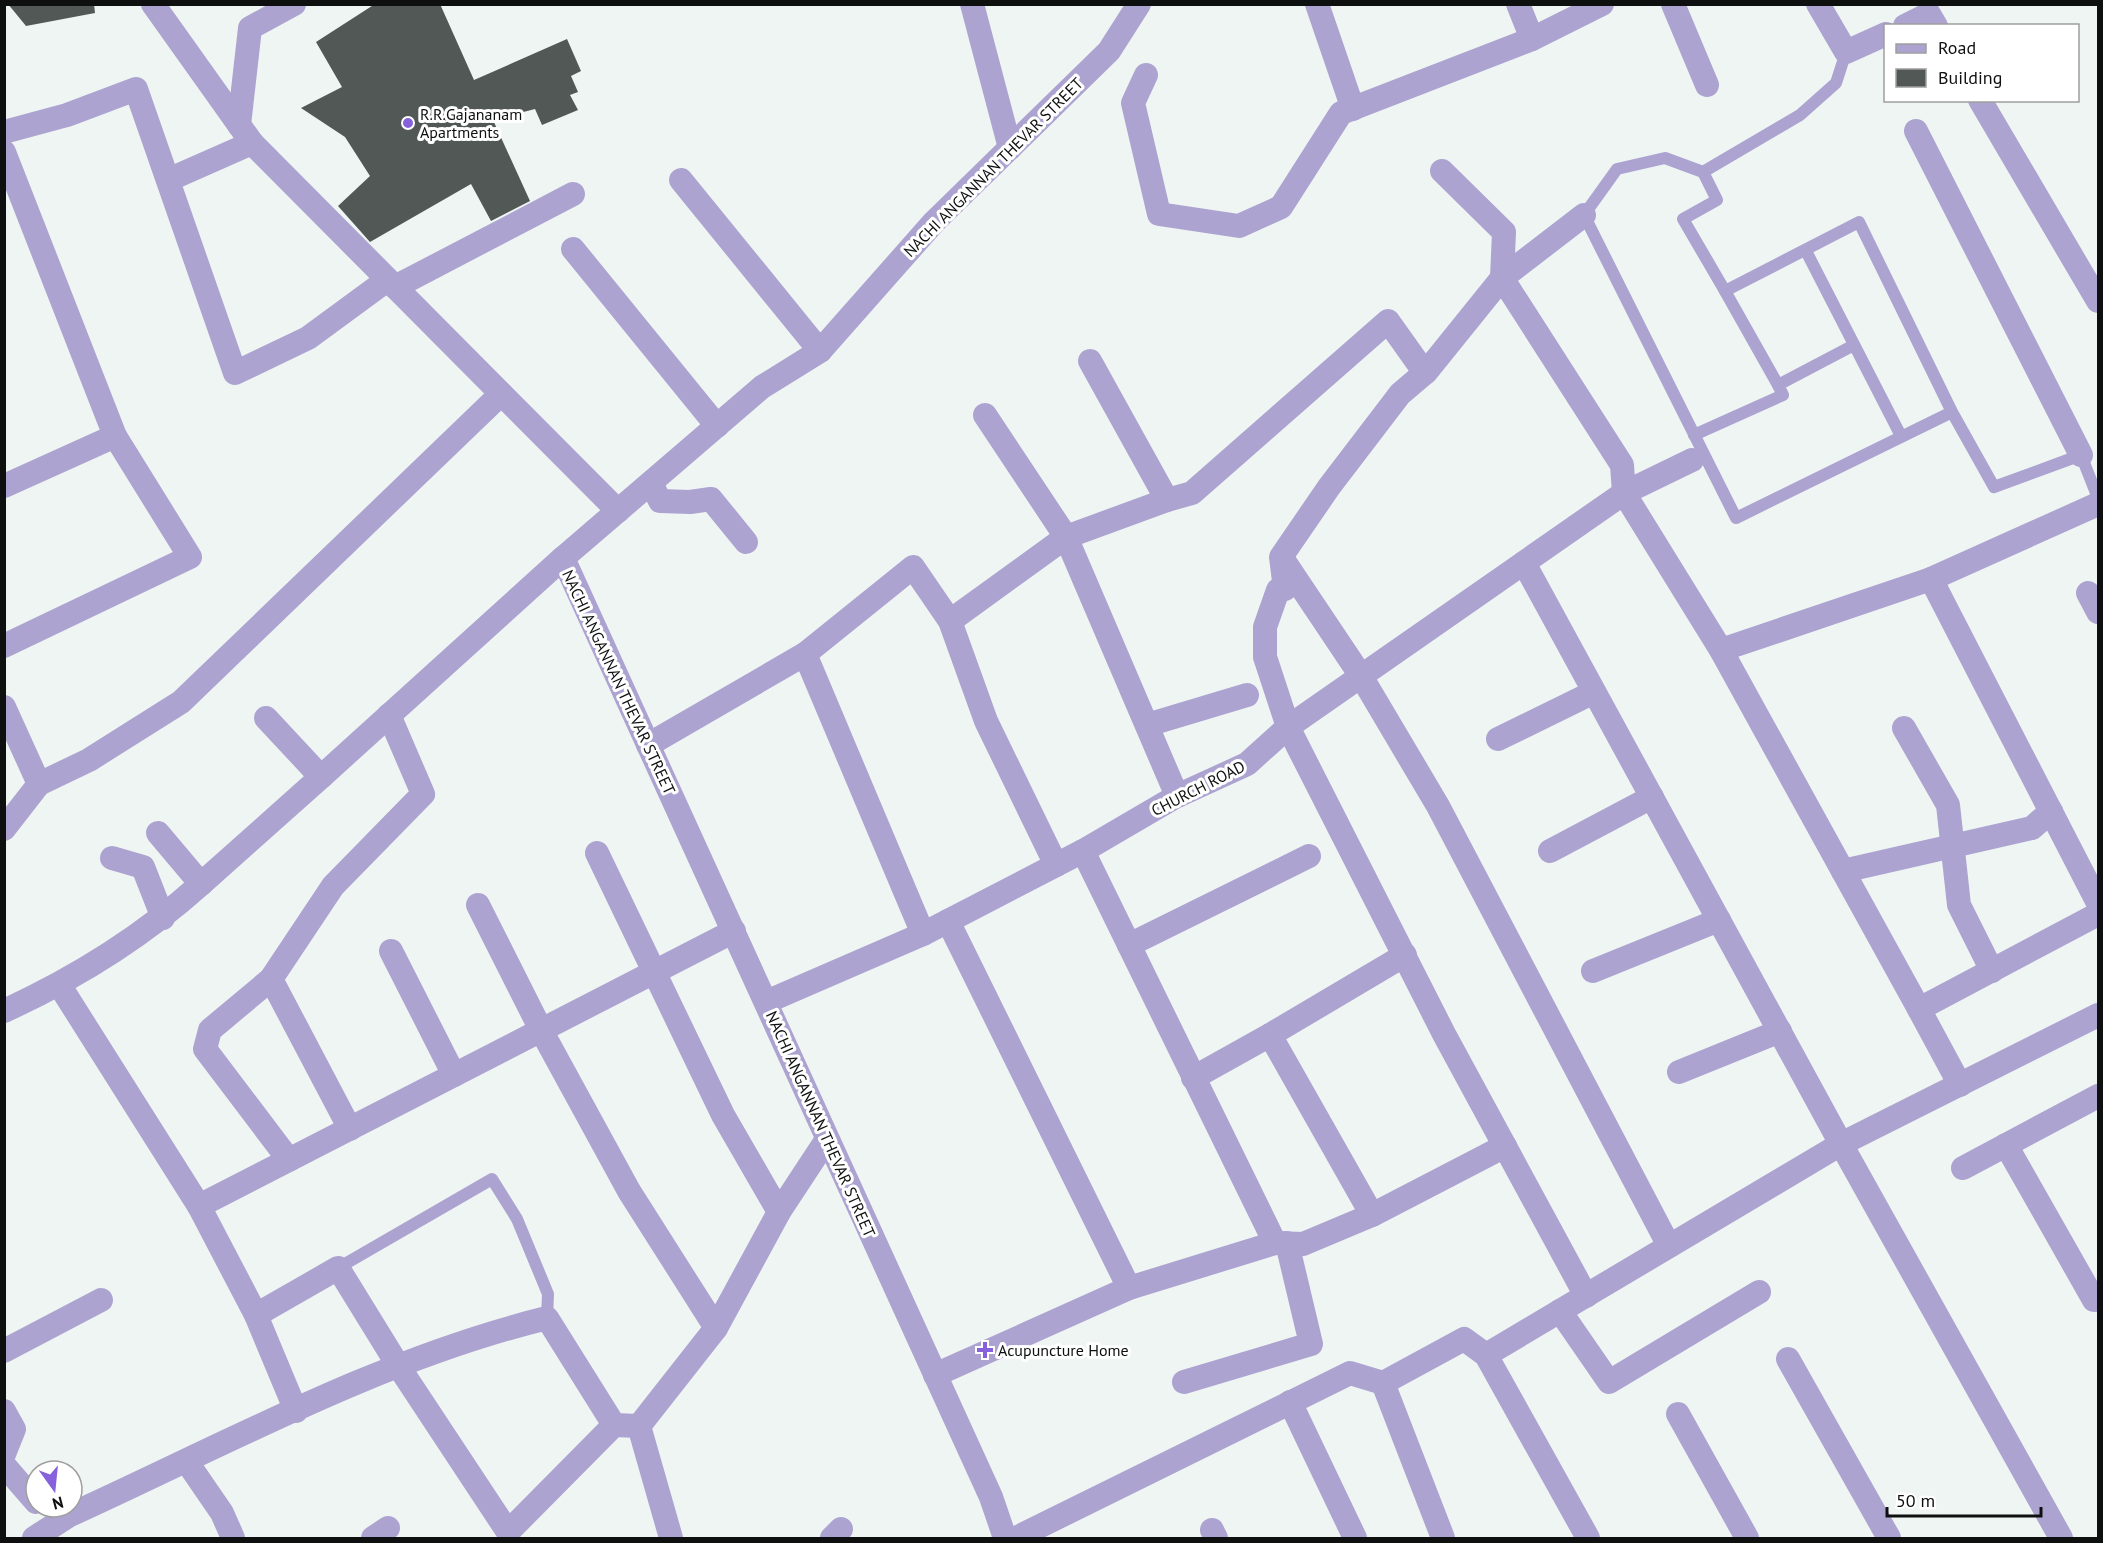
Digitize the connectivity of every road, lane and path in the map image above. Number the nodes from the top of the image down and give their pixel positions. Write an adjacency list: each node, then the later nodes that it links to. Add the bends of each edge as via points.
1 (153, 4): 21 (street)
2 (294, 4): 21 (street, via 250,28)
3 (972, 4): 22 (street)
4 (1140, 4): 22 (street, NACHI ANGANNAN THEVAR STREET, via 1109,51)
5 (1317, 4): 18 (street)
6 (1518, 4): 13 (street)
7 (1602, 4): 13 (street)
8 (1673, 4): 16 (street)
9 (1818, 4): 14 (street)
10 (1909, 24): 11 (street, via 1929,14)
11 (1935, 24)
12 (1884, 35): 14 (street)
13 (1532, 39): 18 (street)
14 (1846, 52): 25 (lane, via 1836,83 1800,115)
15 (1146, 75): 18 (street, via 1133,104 1159,214 1239,226 1281,207 1341,113)
16 (1707, 85)
17 (1981, 102): 35 (street)
18 (1353, 109)
19 (1916, 131): 48 (street)
20 (4, 132): 26 (street, via 67,115 136,89)
21 (245, 134): 26 (street); 33 (street)
22 (1010, 148): 37 (street, NACHI ANGANNAN THEVAR STREET, via 934,222)
23 (4, 152): 46 (street)
24 (1442, 171): 32 (street, via 1504,232)
25 (1703, 172): 29 (lane, via 1665,158 1617,169); 34 (lane, via 1717,200 1683,219)
26 (168, 180): 33 (street, via 235,373 308,338)
27 (681, 180): 37 (street)
28 (573, 194): 33 (street)
29 (1584, 215): 32 (street); 45 (lane)
30 (573, 249): 44 (street)
31 (1806, 251): 34 (lane); 36 (lane); 42 (lane, via 1859,222)
32 (1502, 278): 39 (street); 52 (street, via 1622,465)
33 (391, 284): 41 (street)
34 (1725, 291): 40 (lane)
35 (2098, 301)
36 (1854, 345): 40 (lane); 47 (lane)
37 (820, 351): 44 (street, NACHI ANGANNAN THEVAR STREET, via 762,387)
38 (1089, 361): 54 (street)
39 (1425, 373): 54 (street, via 1388,321 1192,493); 59 (street, via 1400,394)
40 (1778, 385): 45 (lane, via 1782,395)
41 (501, 394): 56 (street); 79 (street, via 181,702 89,760)
42 (1952, 412): 47 (lane); 48 (lane, via 1994,487)
43 (985, 415): 57 (street)
44 (717, 426): 50 (street, NACHI ANGANNAN THEVAR STREET)
45 (1694, 435): 49 (lane)
46 (115, 436): 51 (street); 64 (street, via 190,557)
47 (1901, 436): 49 (lane, via 1736,518)
48 (2081, 455): 53 (lane)
49 (1697, 456): 52 (street, CHURCH ROAD)
50 (651, 483): 56 (street, NACHI ANGANNAN THEVAR STREET); 58 (street, via 660,501 711,499)
51 (4, 486)
52 (1623, 493): 61 (street, CHURCH ROAD); 65 (street)
53 (2098, 498)
54 (1167, 500): 57 (street)
55 (2098, 504): 62 (street)
56 (618, 511): 60 (street, NACHI ANGANNAN THEVAR STREET)
57 (1066, 537): 63 (street); 73 (street)
58 (746, 542)
59 (1281, 557): 67 (street); 74 (street, via 1285,589 1278,590 1265,627 1265,657)
60 (562, 558): 71 (street); 77 (street, NACHI ANGANNAN THEVAR STREET)
61 (1524, 563): 67 (street, CHURCH ROAD); 68 (street)
62 (1931, 579): 65 (street); 82 (street)
63 (950, 621): 66 (street, via 913,567); 91 (street, via 986,721)
64 (4, 646)
65 (1721, 650): 92 (street)
66 (805, 654): 77 (street); 101 (street)
67 (1361, 676): 74 (street, CHURCH ROAD); 133 (street, via 1438,806)
68 (1594, 692): 76 (street); 81 (street)
69 (1247, 695): 73 (street)
70 (4, 706): 79 (street)
71 (389, 715): 78 (street); 108 (street, via 423,794 333,886)
72 (266, 718): 78 (street)
73 (1147, 725): 80 (street)
74 (1288, 728): 80 (street, CHURCH ROAD, via 1247,764); 104 (street)
75 (1904, 729): 85 (street, via 1948,805)
76 (1498, 739)
77 (648, 745): 100 (street, NACHI ANGANNAN THEVAR STREET)
78 (321, 777): 93 (street)
79 (39, 784): 83 (street)
80 (1177, 796): 86 (street, CHURCH ROAD)
81 (1652, 797): 87 (street); 98 (street)
82 (2051, 811): 85 (street, via 2032,828); 94 (street)
83 (4, 830)
84 (158, 833): 93 (street)
85 (1951, 846): 92 (street); 106 (street, via 1959,905)
86 (1083, 851): 91 (street, CHURCH ROAD); 102 (street)
87 (1550, 851)
88 (597, 853): 107 (street)
89 (1309, 856): 102 (street)
90 (112, 858): 97 (street, via 143,867)
91 (1056, 865): 99 (street, CHURCH ROAD)
92 (1843, 871): 111 (street)
93 (201, 884): 97 (street)
94 (2098, 903)
95 (478, 905): 114 (street)
96 (2098, 914): 106 (street)
97 (163, 918): 109 (street)
98 (1719, 920): 105 (street); 115 (street)
99 (948, 921): 101 (street, CHURCH ROAD); 135 (street)
100 (734, 931): 107 (street); 110 (street, NACHI ANGANNAN THEVAR STREET)
101 (923, 934): 110 (street, CHURCH ROAD)
102 (1129, 945): 119 (street)
103 (391, 951): 118 (street)
104 (1405, 955): 116 (street); 126 (street)
105 (1593, 971)
106 (1992, 971): 111 (street)
107 (654, 972): 114 (street); 130 (street, via 723,1115)
108 (271, 980): 122 (street); 127 (street, via 210,1030 205,1049)
109 (60, 986): 112 (street); 129 (street)
110 (766, 1002): 123 (street, NACHI ANGANNAN THEVAR STREET)
111 (1919, 1009): 120 (street)
112 (4, 1011)
113 (2098, 1015): 120 (street)
114 (541, 1030): 118 (street); 143 (street, via 629,1191)
115 (1780, 1031): 117 (street); 124 (street)
116 (1269, 1035): 119 (street); 131 (street)
117 (1679, 1072)
118 (454, 1075): 122 (street)
119 (1193, 1078): 132 (street)
120 (1960, 1085): 124 (street)
121 (2098, 1095): 125 (street)
122 (350, 1129): 127 (street)
123 (827, 1139): 130 (street); 148 (street, NACHI ANGANNAN THEVAR STREET)
124 (1841, 1144): 133 (street); 174 (street)
125 (2006, 1145): 128 (street); 139 (street)
126 (1505, 1146): 131 (street); 137 (street)
127 (289, 1160): 129 (street)
128 (1963, 1168)
129 (199, 1206): 141 (street)
130 (779, 1212): 143 (street)
131 (1372, 1215): 132 (street, via 1303,1244)
132 (1281, 1243): 135 (street); 149 (street, via 1311,1344)
133 (1669, 1246): 137 (street)
134 (338, 1268): 141 (street); 142 (lane, via 492,1179 517,1219 548,1294); 147 (street)
135 (1129, 1288): 148 (street)
136 (1759, 1292): 140 (street, via 1609,1382)
137 (1586, 1296): 140 (street)
138 (101, 1299): 144 (street)
139 (2097, 1302)
140 (1560, 1311): 145 (street)
141 (256, 1315): 153 (street)
142 (547, 1318): 147 (street, via 498,1330); 155 (street)
143 (716, 1328): 156 (street)
144 (4, 1351)
145 (1486, 1355): 150 (street, via 1464,1340); 171 (street)
146 (1788, 1359): 173 (street)
147 (399, 1367): 153 (street, via 342,1388); 163 (street)
148 (935, 1375): 167 (street, NACHI ANGANNAN THEVAR STREET, via 991,1497)
149 (1184, 1382)
150 (1383, 1383): 151 (street, via 1350,1372); 170 (street)
151 (1290, 1402): 168 (street); 169 (street)
152 (4, 1411): 157 (street, via 14,1429)
153 (296, 1411): 158 (street)
154 (1678, 1414): 172 (street)
155 (614, 1425): 156 (street); 163 (street)
156 (639, 1426): 166 (street)
157 (4, 1454)
158 (187, 1462): 161 (street); 165 (street, via 222,1513)
159 (4, 1465): 160 (street)
160 (24, 1488)
161 (84, 1509)
162 (46, 1519): 164 (street)
163 (505, 1535)
164 (34, 1539)
165 (233, 1539)
166 (671, 1539)
167 (1005, 1539)
168 (1016, 1539)
169 (1355, 1539)
170 (1443, 1539)
171 (1588, 1539)
172 (1747, 1539)
173 (1888, 1539)
174 (2061, 1539)

